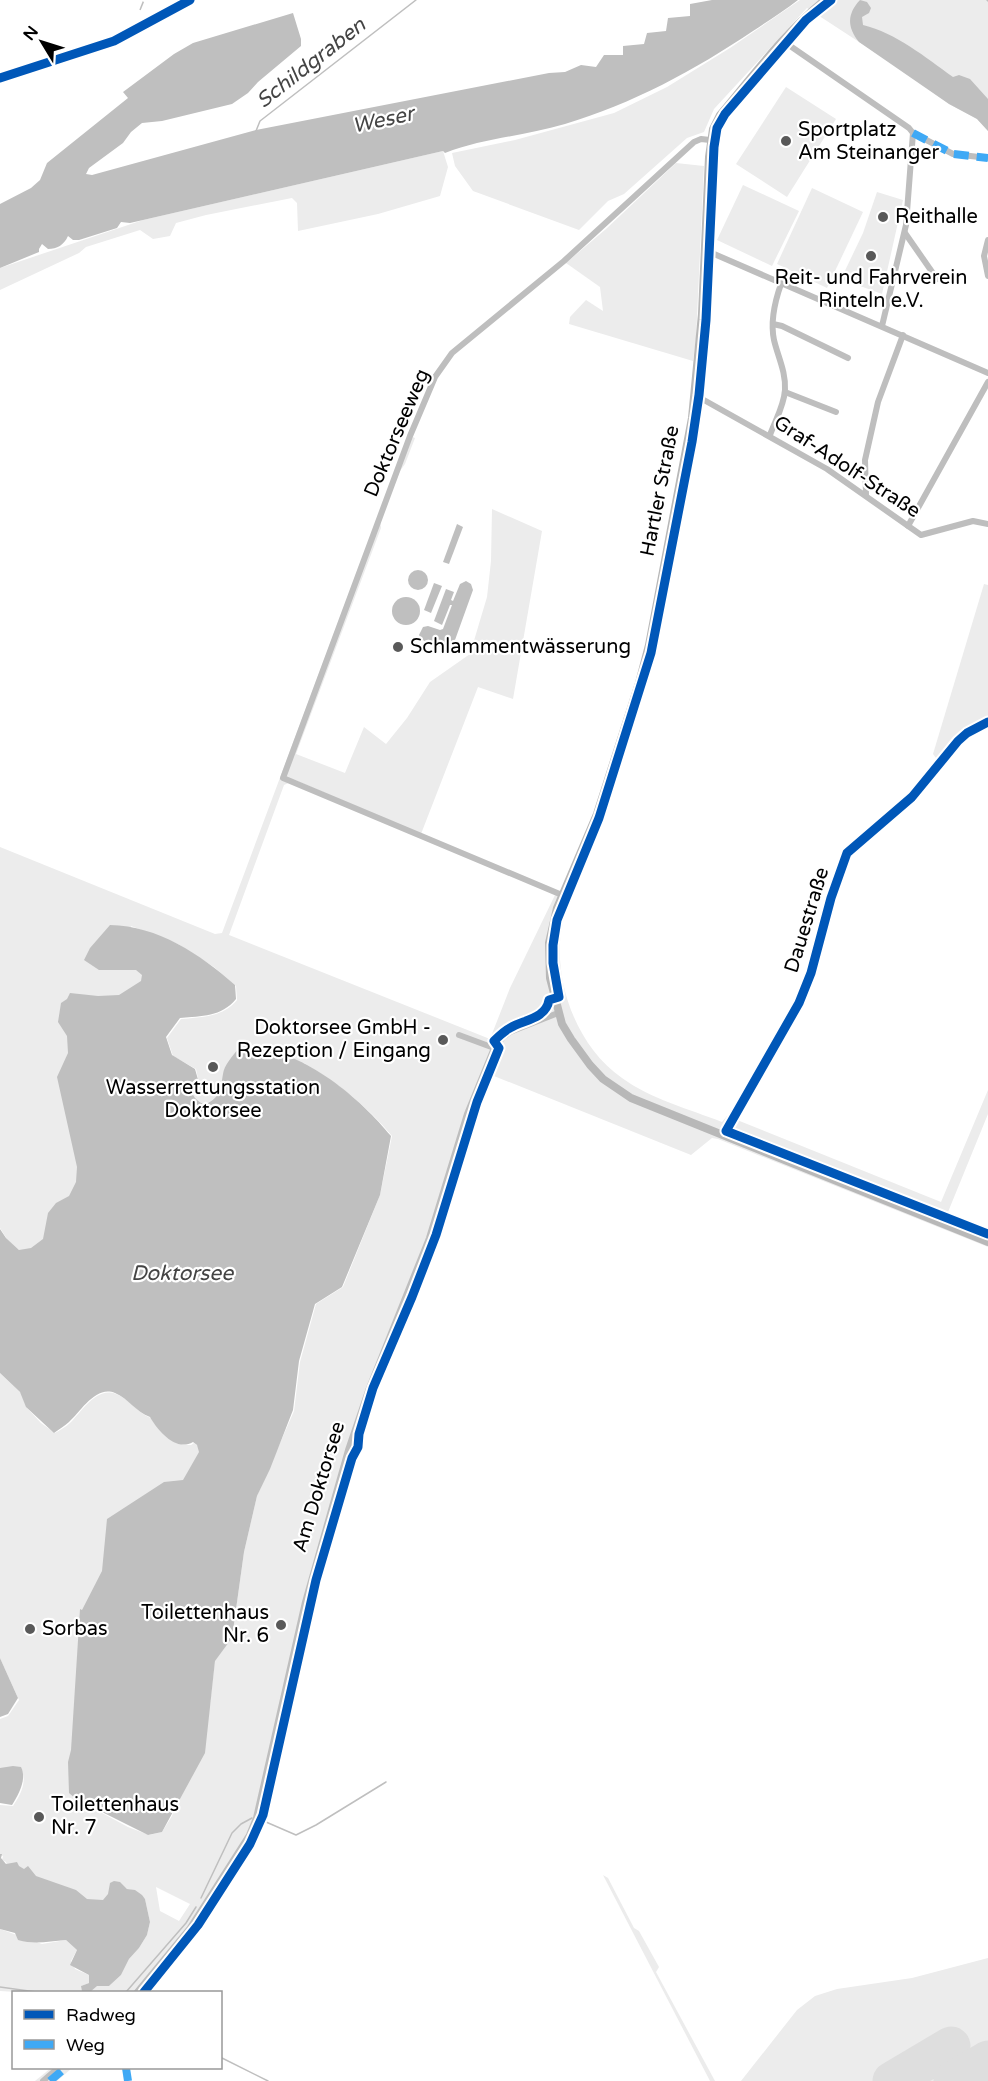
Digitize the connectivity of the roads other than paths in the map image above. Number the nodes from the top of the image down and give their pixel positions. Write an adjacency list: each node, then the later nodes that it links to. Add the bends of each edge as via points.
1 (190, 0): 4 (main road, via 114,41)
2 (825, 0): 3 (main road, Hartler Straße)
3 (783, 41): 5 (street); 6 (main road, Hartler Straße, via 720,115)
4 (0, 78)
5 (913, 133): 7 (street, via 953,154); 8 (street)
6 (711, 140): 10 (main road, Hartler Straße); 28 (street, Doktorseeweg, via 694,142 564,261 452,353 435,377 283,778)
7 (988, 158)
8 (905, 233): 12 (street); 15 (street)
9 (988, 240): 11 (street, via 984,256)
10 (705, 250): 13 (street); 21 (main road, Hartler Straße)
11 (988, 276)
12 (937, 279)
13 (781, 284): 14 (street); 15 (street)
14 (773, 324): 17 (street); 20 (street)
15 (882, 326): 16 (street)
16 (903, 335): 18 (street); 24 (street, via 876,411 865,460)
17 (848, 358)
18 (988, 373)
19 (988, 382): 26 (street)
20 (785, 392): 22 (street); 23 (street)
21 (695, 395): 23 (street, Graf-Adolf-Straße); 28 (main road, Hartler Straße, via 644,665 597,813)
22 (836, 412)
23 (770, 435): 24 (street, Graf-Adolf-Straße)
24 (866, 495): 26 (street, Graf-Adolf-Straße)
25 (988, 524): 26 (street, Graf-Adolf-Straße, via 973,521 921,535)
26 (908, 526)
27 (988, 722): 32 (street, Dauestraße, via 963,737 912,797 847,853 812,973)
28 (562, 895): 29 (main road, Hartler Straße, via 551,929 548,961)
29 (558, 1012): 31 (street, Am Doktorsee, via 510,1032); 32 (main road, Hartler Straße, via 581,1053 610,1084 646,1105)
30 (459, 1035): 31 (street)
31 (494, 1048): 34 (street, Am Doktorsee, via 467,1114 423,1256 348,1450 305,1602 256,1818 189,1929)
32 (725, 1136): 33 (main road, Hartler Straße)
33 (988, 1242)
34 (138, 1991)
35 (56, 2069): 36 (street)
36 (43, 2081)

